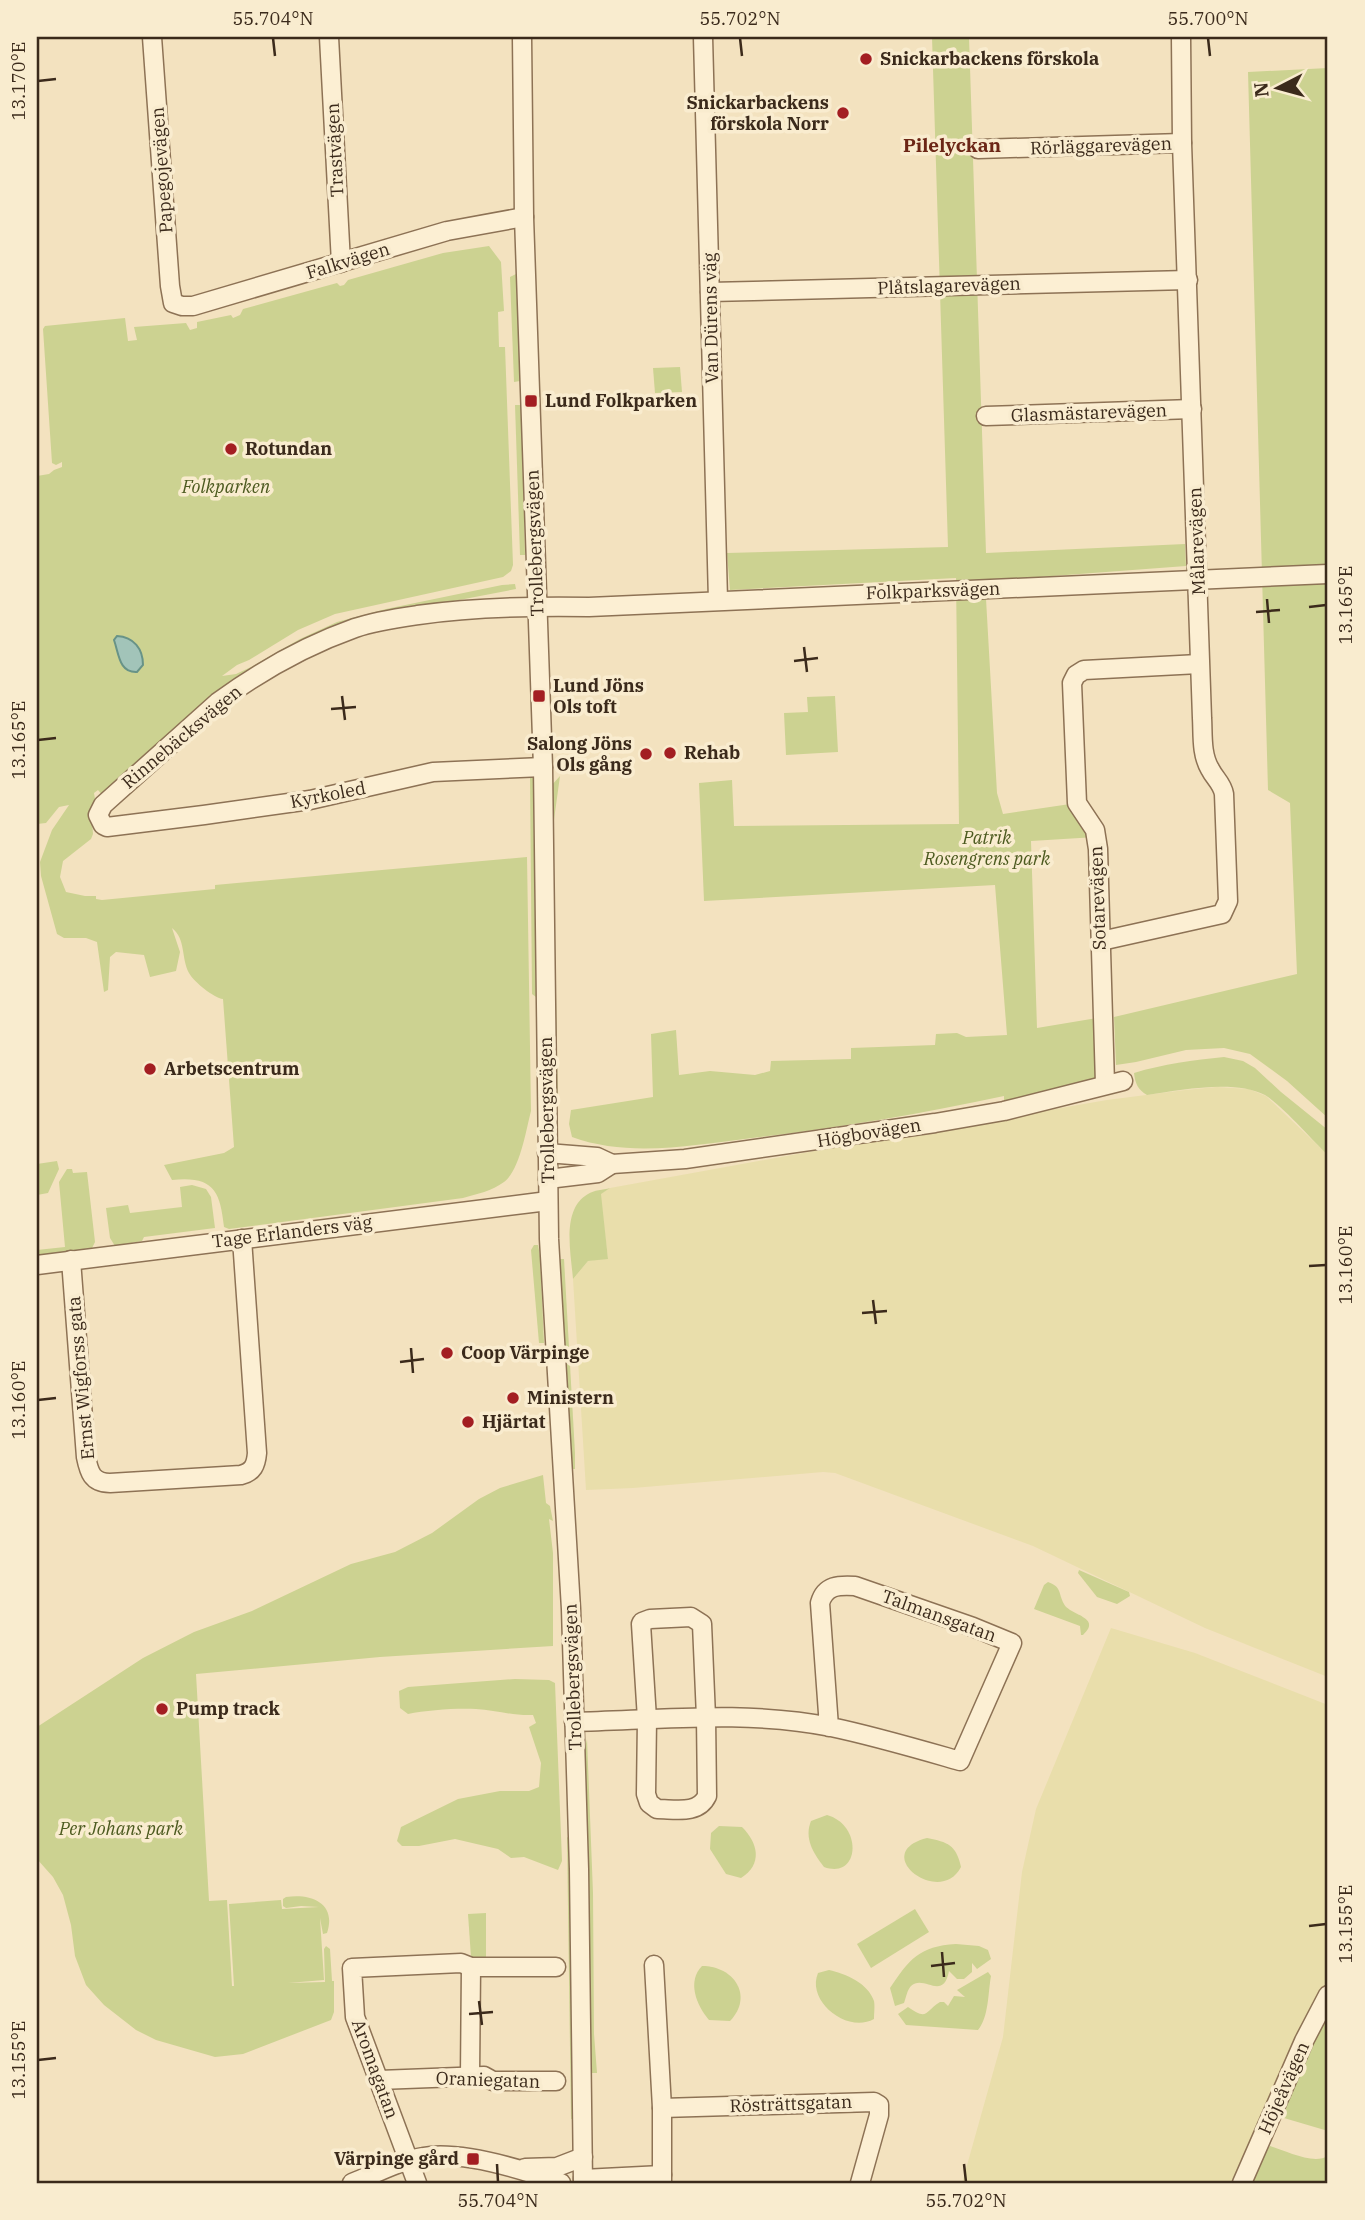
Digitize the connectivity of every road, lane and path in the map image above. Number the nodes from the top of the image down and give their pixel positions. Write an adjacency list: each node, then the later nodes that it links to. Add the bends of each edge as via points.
1 (152, 37): 12 (street, Papegojevägen)
2 (329, 37): 9 (street, Trastvägen)
3 (522, 37): 8 (street, Trollebergsvägen)
4 (703, 37): 11 (street, Van Dürens väg)
5 (1181, 37): 6 (street, Målarevägen)
6 (1182, 143): 7 (street, Rörläggarevägen); 10 (street, Målarevägen)
7 (978, 149)
8 (524, 216): 9 (street, Falkvägen, via 447,231); 18 (street, Trollebergsvägen)
9 (341, 262): 12 (street, Falkvägen, via 193,306)
10 (1188, 280): 11 (street, Plåtslagarevägen); 13 (street, Målarevägen)
11 (710, 292): 17 (street, Van Dürens väg)
12 (173, 303)
13 (1192, 409): 14 (street, Glasmästarevägen); 16 (street, Målarevägen)
14 (986, 416)
15 (1328, 574): 16 (street, Folkparksvägen)
16 (1198, 580): 17 (street, Folkparksvägen); 19 (street, Målarevägen)
17 (718, 600): 18 (street, Folkparksvägen)
18 (537, 607): 20 (street, Trollebergsvägen); 21 (street, Rinnebäcksvägen, via 394,619 356,628 304,651 218,702 103,805 100,821)
19 (1199, 664): 22 (street, Målarevägen, via 1204,755 1224,794 1228,901 1222,914); 22 (street, Sotarevägen, via 1084,670 1072,683 1074,786 1077,803 1095,831)
20 (543, 767): 21 (street, Kyrkoled, via 433,772 310,800); 25 (street, Trollebergsvägen)
21 (113, 826)
22 (1101, 941): 24 (street, Sotarevägen)
23 (1123, 1082): 24 (street, Högbovägen)
24 (1105, 1084): 26 (street, Högbovägen, via 1004,1111 851,1136 685,1159)
25 (547, 1153): 26 (street, Högbovägen, via 597,1157); 27 (street, Trollebergsvägen)
26 (612, 1164): 27 (street, Högbovägen, via 598,1173)
27 (548, 1179): 28 (street, Trollebergsvägen)
28 (548, 1201): 29 (street, Tage Erlanders väg); 34 (street, Trollebergsvägen)
29 (242, 1239): 30 (street, Tage Erlanders väg); 30 (street, Ernst Wigforss gata, via 257,1454 252,1469 241,1475 110,1483 92,1476 86,1457)
30 (71, 1261): 31 (street, Tage Erlanders väg)
31 (37, 1265)
32 (706, 1717): 33 (street, Talmansgatan); 33 (street, via 706,1796 704,1803 690,1809 657,1810 649,1803); 33 (street, via 702,1624 691,1617 642,1622); 35 (street, Talmansgatan)
33 (647, 1719): 34 (street, Talmansgatan)
34 (574, 1721): 44 (street, Trollebergsvägen)
35 (829, 1727): 35 (street, Talmansgatan, via 960,1761 1012,1643 855,1586 829,1588 820,1603)
36 (654, 1965): 43 (street)
37 (471, 1967): 38 (street, Aromagatan); 40 (street); 41 (street, Aromagatan, via 461,1963 352,1968 355,2018)
38 (556, 1967)
39 (1328, 1995): 53 (street, Höjeåvägen)
40 (471, 2076): 41 (street, Oraniegatan); 42 (street, Oraniegatan, via 493,2081)
41 (379, 2080): 45 (street, Aromagatan)
42 (556, 2081)
43 (662, 2108): 47 (street); 52 (street, Rösträttsgatan, via 874,2102 879,2105 879,2115)
44 (583, 2157): 46 (street, via 557,2166); 48 (street, Trollebergsvägen)
45 (409, 2160): 46 (street, via 449,2155); 49 (street); 50 (street, Aromagatan)
46 (510, 2168): 51 (street)
47 (662, 2179): 48 (street)
48 (583, 2181)
49 (352, 2183)
50 (416, 2183)
51 (561, 2183)
52 (860, 2183)
53 (1242, 2183)

